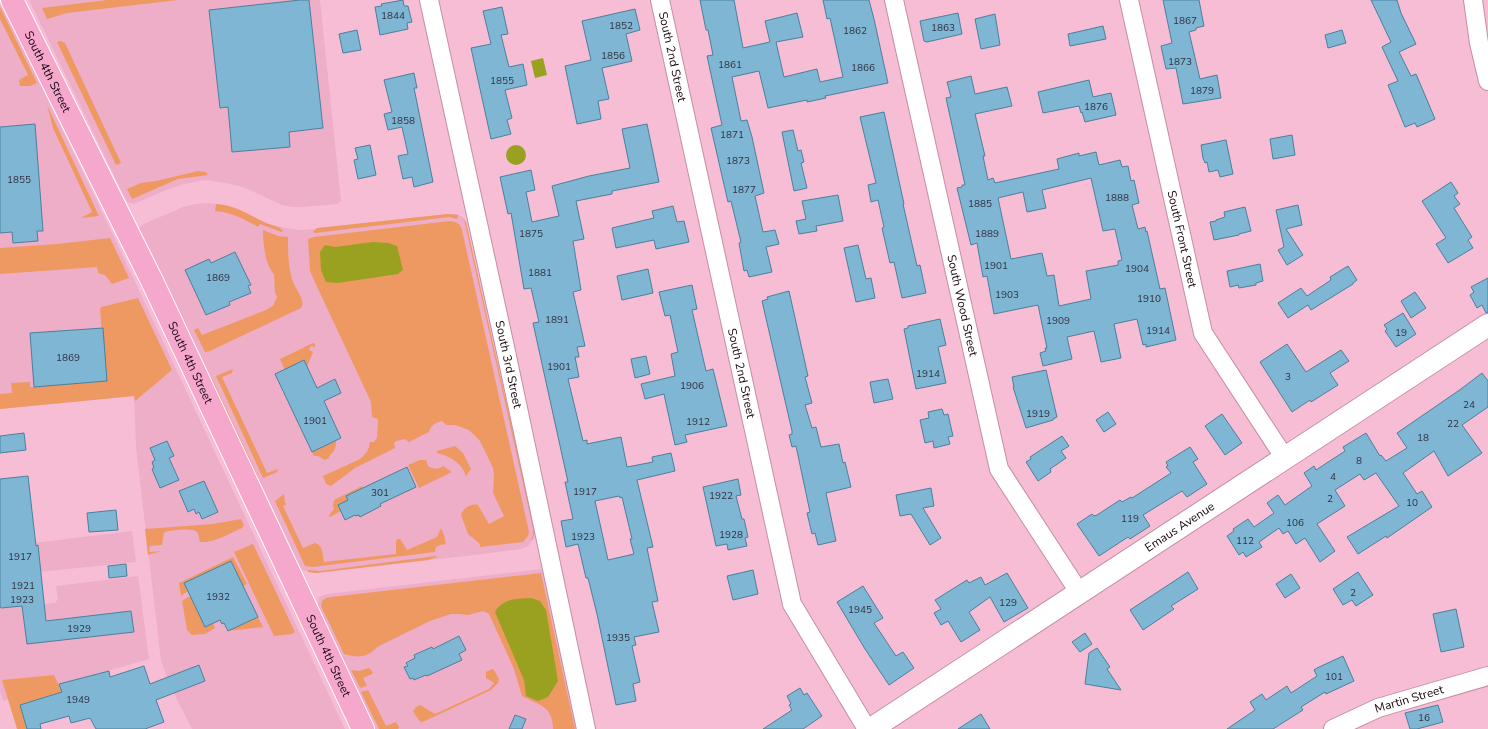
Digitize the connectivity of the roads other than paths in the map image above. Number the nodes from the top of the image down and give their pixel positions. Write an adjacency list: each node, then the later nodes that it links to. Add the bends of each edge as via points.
1 (12, 0): 14 (main road, South 4th Street, via 152,282)
2 (429, 0): 15 (street, South 3rd Street)
3 (660, 0): 16 (street, South 2nd Street, via 792,604)
4 (894, 0): 12 (street, South Wood Street, via 999,468)
5 (1129, 0): 11 (street, South Front Street, via 1204,333)
6 (1469, 0): 8 (street)
7 (1474, 0): 8 (street)
8 (1475, 20): 9 (street)
9 (1488, 81)
10 (1488, 325): 11 (main road, Emaus Avenue)
11 (1284, 457): 12 (main road, Emaus Avenue)
12 (1079, 592): 17 (main road, Emaus Avenue)
13 (1488, 676): 18 (street, Martin Street, via 1378,708)
14 (362, 729)
15 (586, 729)
16 (867, 729)
17 (871, 729)
18 (1333, 729)

